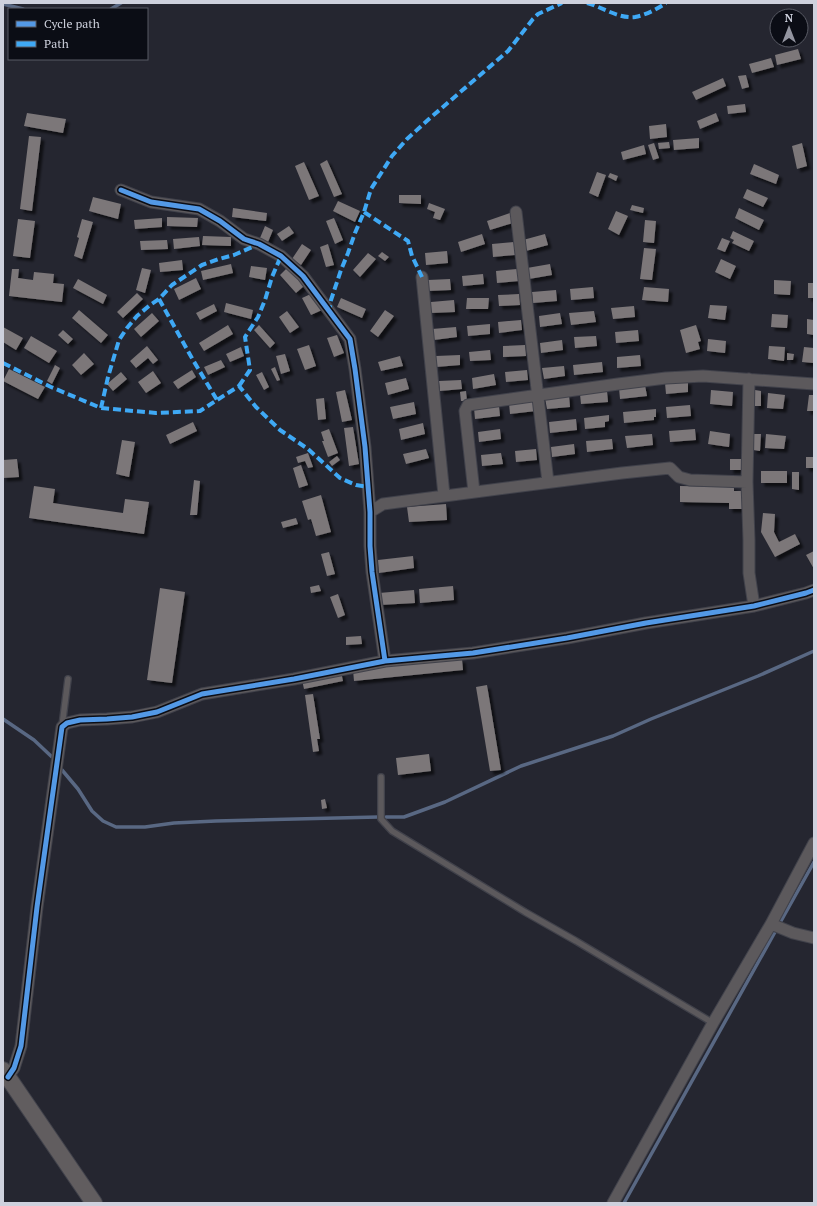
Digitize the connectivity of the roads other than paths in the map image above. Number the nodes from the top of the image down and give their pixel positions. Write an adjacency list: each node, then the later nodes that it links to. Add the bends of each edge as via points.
1 (121, 190): 11 (street, via 152,202 199,209 244,239 281,256 303,276 350,339 365,447)
2 (516, 212): 6 (street)
3 (422, 277): 10 (street)
4 (749, 379): 5 (street); 6 (street, via 702,376 666,378); 8 (street)
5 (814, 384)
6 (538, 395): 7 (street); 9 (street, via 468,405 465,411)
7 (548, 482): 8 (street, via 670,468 679,477 690,480); 9 (street)
8 (747, 482): 13 (street, via 749,573)
9 (474, 492): 10 (street)
10 (444, 495): 11 (street, via 383,504)
11 (370, 512): 14 (street, via 372,572)
12 (814, 590): 13 (street)
13 (754, 606): 14 (street, via 473,653)
14 (385, 661): 16 (street, via 202,694 157,712 80,720)
15 (68, 680): 16 (lane)
16 (62, 727): 22 (street, via 21,1046 14,1068)
17 (381, 777): 21 (lane, via 381,819 392,831 524,912)
18 (814, 843): 19 (street)
19 (771, 924): 20 (street); 21 (street)
20 (814, 938)
21 (713, 1022): 24 (street)
22 (5, 1073): 23 (main road)
23 (94, 1203)
24 (613, 1203)

